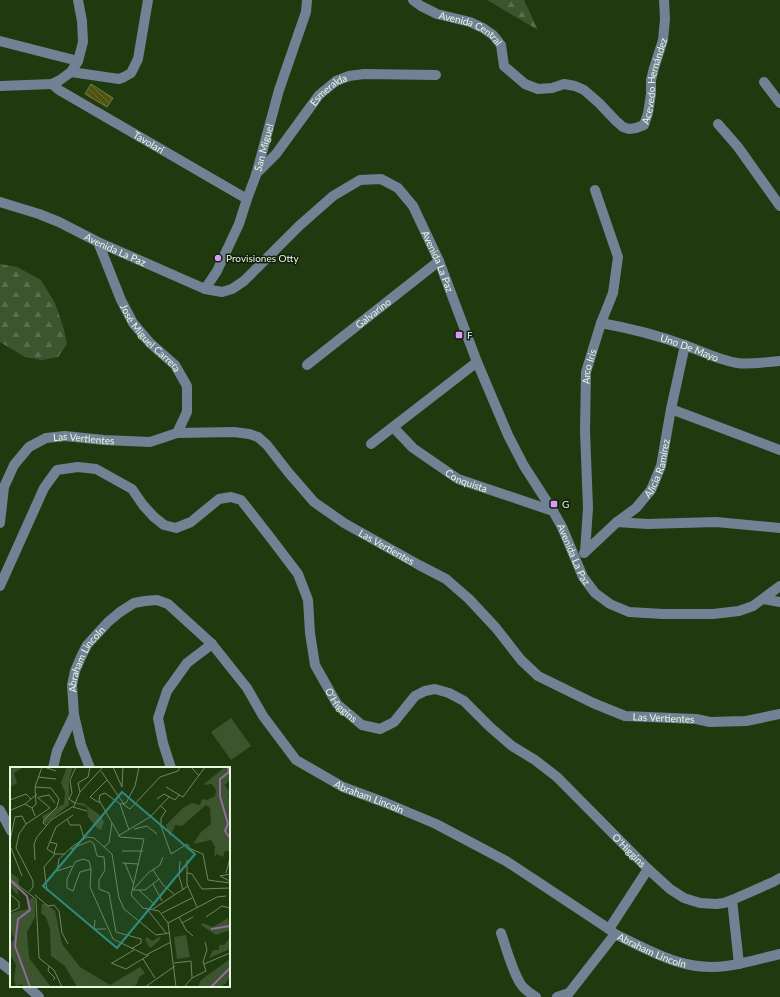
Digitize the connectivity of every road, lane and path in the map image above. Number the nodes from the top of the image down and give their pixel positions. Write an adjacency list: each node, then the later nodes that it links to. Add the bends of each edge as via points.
1 (78, 0): 7 (street, via 83,42)
2 (148, 0): 8 (street, via 138,59 131,73 119,79)
3 (307, 0): 16 (street, San Miguel, via 306,12 279,90)
4 (413, 0): 13 (street, Avenida Central, via 436,14 470,22 483,28 501,45 504,66 516,77 538,89)
5 (664, 0): 13 (street, Acevedo Hernández, via 664,40 651,80 651,94 644,125 629,129 622,127 584,90 575,86 564,84)
6 (0, 41): 7 (street)
7 (78, 61): 8 (street)
8 (71, 72): 11 (street)
9 (436, 76): 16 (street, Esmeralda, via 364,74 336,81 320,95 276,154)
10 (764, 82): 14 (street)
11 (52, 84): 12 (street); 18 (street, Tavolari)
12 (0, 86)
13 (552, 88)
14 (780, 102)
15 (718, 124): 20 (street)
16 (256, 175): 18 (street, San Miguel)
17 (595, 190): 24 (street, Arco Iris, via 618,257 613,293)
18 (246, 199): 23 (street, San Miguel, via 239,224 226,253)
19 (0, 202): 21 (street, Avenida La Paz, via 59,222)
20 (780, 206)
21 (98, 242): 23 (street, Avenida La Paz); 31 (street, José Miguel Carrera, via 121,300 134,323 150,343 175,365 187,386 186,412)
22 (439, 261): 23 (street, Avenida La Paz, via 413,206 398,188 382,179 360,180 333,196 244,281 222,292); 27 (street, Avenida La Paz); 28 (street, Galvarino)
23 (205, 289)
24 (601, 323): 25 (street, Uno De Mayo, via 636,330); 39 (street, Arco Iris, via 586,372 588,508)
25 (685, 345): 26 (street, Uno De Mayo, via 716,358 738,363); 29 (street, Alicia Ramírez)
26 (780, 361)
27 (477, 362): 30 (street); 35 (street, Avenida La Paz, via 508,435 524,466)
28 (308, 365)
29 (671, 409): 33 (street); 36 (street, Alicia Ramírez, via 661,466 651,490 636,508)
30 (393, 427): 32 (street); 35 (street, Conquista, via 413,448 458,479)
31 (176, 433): 34 (street, Las Vertientes, via 150,442 65,436 46,438 29,447 14,465); 46 (street, Las Vertientes, via 234,432 258,437 314,502 344,523 446,579 469,599 496,628 520,660 538,676 593,703 625,716 696,719 710,722 746,721)
32 (371, 444)
33 (780, 450)
34 (2, 486): 37 (street)
35 (553, 511): 40 (street, Avenida La Paz)
36 (617, 522): 38 (street, via 716,522); 39 (street, Alicia Ramírez)
37 (0, 523)
38 (780, 528)
39 (585, 552): 40 (street, Alicia Ramírez)
40 (576, 561): 43 (street, Avenida La Paz, via 583,577 595,593 610,604 629,612 714,614 739,611)
41 (0, 586): 53 (street, O'Higgins, via 44,488 57,470 78,467 96,469 132,489 154,517 164,525 176,528 191,522 219,499 231,496 241,500 298,574 308,600 315,665 337,704 362,725 380,728 394,722 415,696 435,689 449,693 464,701 512,746 556,776)
42 (780, 586): 43 (street, Avenida La Paz)
43 (763, 599): 44 (street)
44 (780, 602)
45 (212, 644): 47 (street, Abraham Lincoln, via 168,604 157,600 134,603 108,622 87,645 75,671 72,685); 50 (street, via 187,663 168,691 158,718); 56 (street, Abraham Lincoln, via 247,688 263,716 296,760 343,787 436,824 506,861)
46 (780, 714)
47 (74, 715): 48 (street, via 57,752); 49 (street, Abraham Lincoln)
48 (53, 767)
49 (90, 767)
50 (171, 767)
51 (0, 810): 52 (street)
52 (10, 829)
53 (648, 869): 55 (street, O'Higgins, via 670,889 688,900 716,904); 56 (street)
54 (780, 878): 55 (street, O'Higgins)
55 (732, 900): 60 (street)
56 (612, 931): 60 (street, Abraham Lincoln, via 664,958 684,964 698,967); 65 (street, via 569,993)
57 (501, 933): 64 (street, via 516,976 522,986)
58 (780, 954): 60 (street, Abraham Lincoln)
59 (0, 962): 61 (street)
60 (739, 964)
61 (10, 970)
62 (28, 987): 63 (street)
63 (39, 997)
64 (536, 997)
65 (557, 997)

